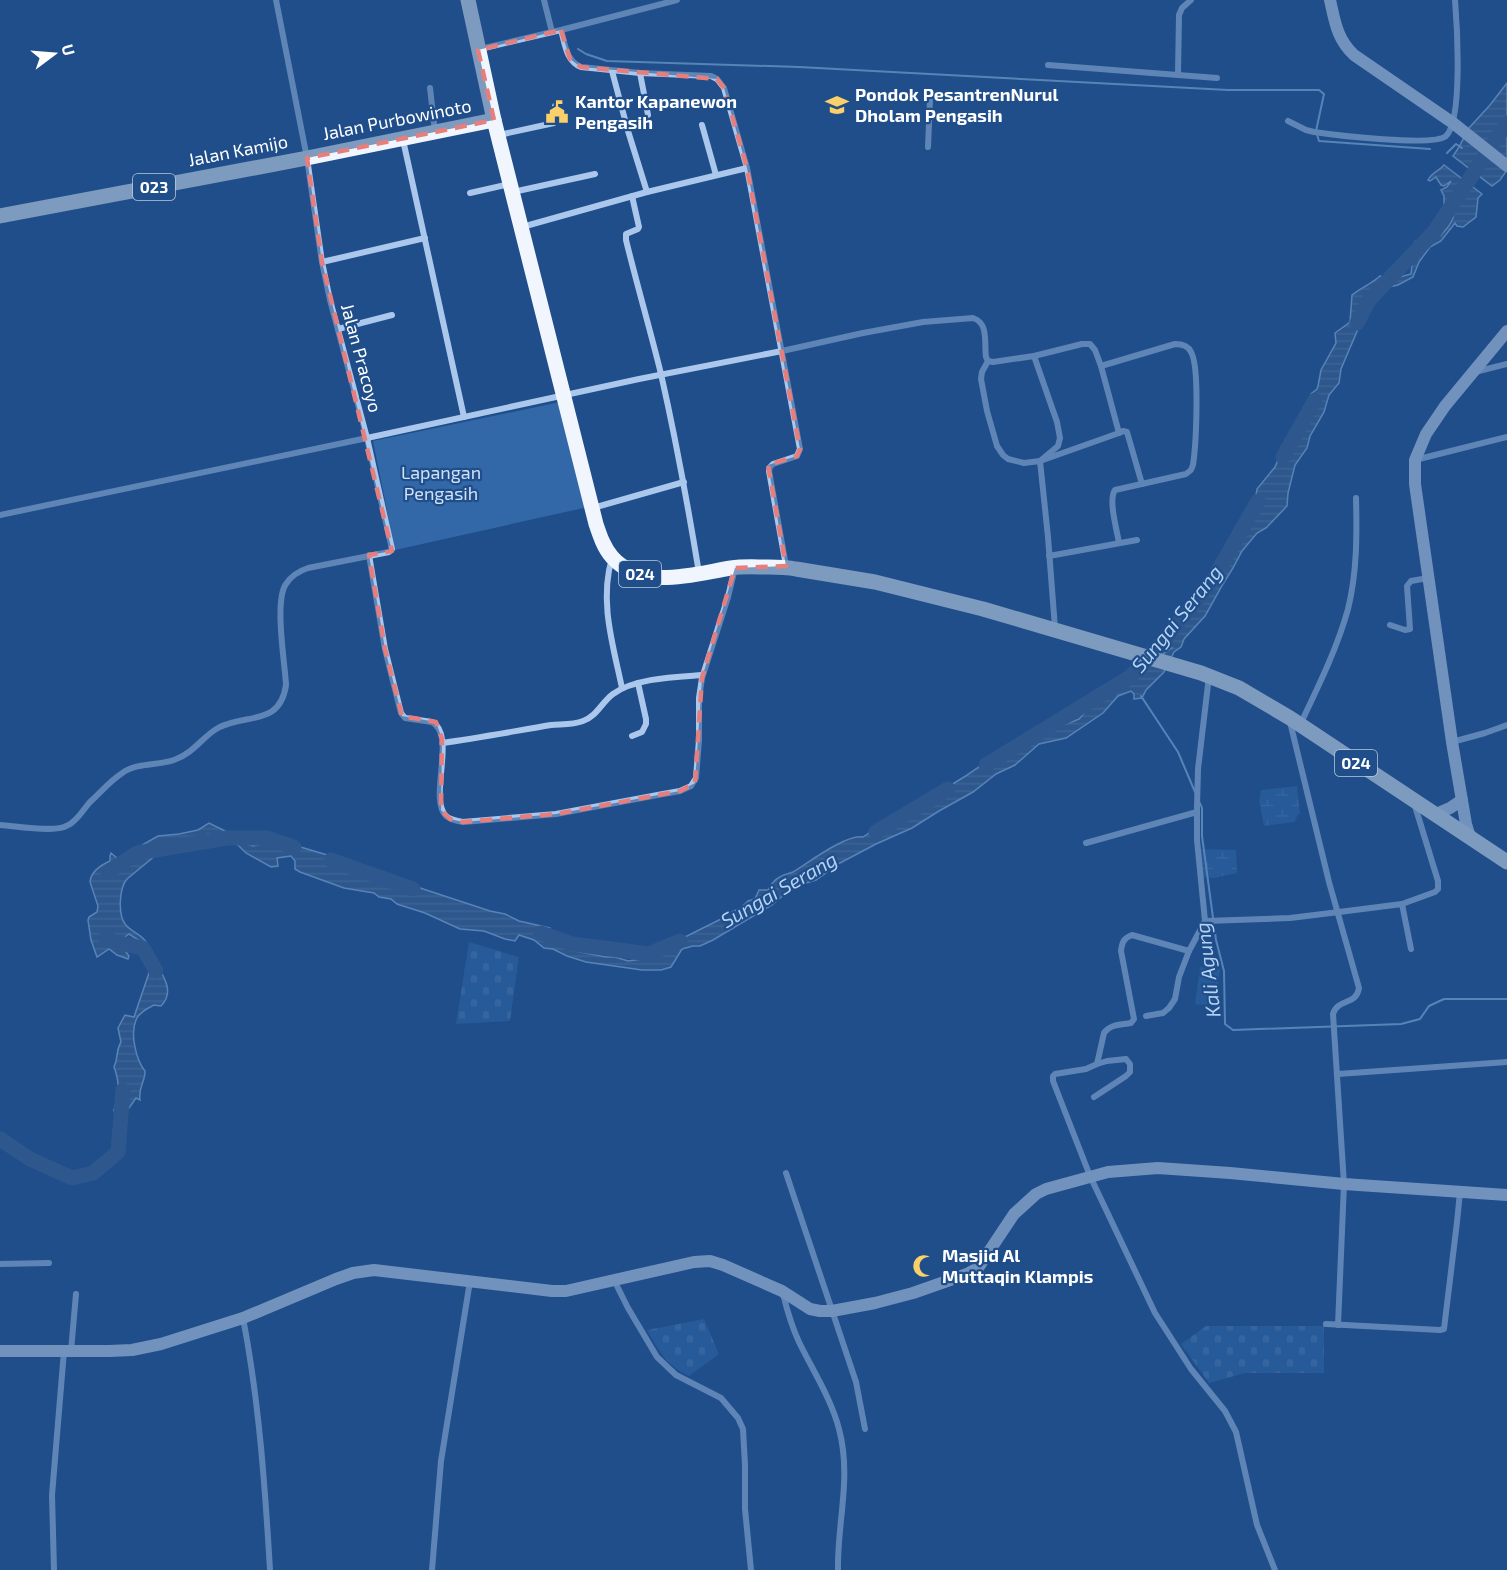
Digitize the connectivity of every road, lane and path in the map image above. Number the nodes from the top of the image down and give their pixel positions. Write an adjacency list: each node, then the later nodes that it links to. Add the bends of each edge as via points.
1 (276, 0): 27 (street, Jalan Pracoyo)
2 (468, 0): 10 (main road)
3 (544, 0): 9 (street)
4 (677, 0): 8 (street)
5 (1191, 0): 14 (street, via 1179,15)
6 (1330, 0): 22 (street, via 1344,46)
7 (1455, 0): 22 (street)
8 (561, 30): 9 (street); 12 (street, via 575,65)
9 (552, 32): 10 (street)
10 (478, 50): 23 (main road)
11 (1048, 65): 14 (street)
12 (612, 71): 13 (street); 33 (street)
13 (640, 73): 19 (street); 29 (street, via 717,79 724,88)
14 (1178, 74): 15 (street)
15 (1217, 78)
16 (430, 88): 24 (street)
17 (930, 99): 26 (street)
18 (555, 106): 23 (street, via 554,123)
19 (648, 115)
20 (1288, 121): 22 (street, via 1314,132 1389,140 1438,139)
21 (702, 124): 31 (street)
22 (1456, 126): 28 (street)
23 (496, 128): 24 (main road, Jalan Purbowinoto / 023); 32 (main road, 024)
24 (435, 133): 25 (main road, Jalan Purbowinoto / 023)
25 (403, 139): 27 (main road, Jalan Purbowinoto / 023); 38 (street)
26 (928, 147)
27 (307, 158): 36 (main road, Jalan Kamijo / 023); 39 (street, Jalan Pracoyo)
28 (1507, 166)
29 (747, 168): 31 (street); 43 (street)
30 (595, 174): 32 (street)
31 (716, 175): 33 (street)
32 (512, 188): 34 (street); 37 (main road, 024)
33 (647, 192): 35 (street)
34 (470, 193)
35 (632, 196): 37 (street); 49 (street, via 639,227 625,237)
36 (0, 216)
37 (522, 227): 50 (main road, 024)
38 (425, 238): 39 (street); 51 (street)
39 (322, 262): 41 (street, Jalan Pracoyo)
40 (392, 315): 41 (street)
41 (338, 329): 54 (street, Jalan Pracoyo)
42 (1507, 331): 48 (street)
43 (782, 351): 45 (street, Jalan Pracoyo, via 923,322 973,318 983,327); 49 (street, Jalan Pracoyo); 67 (street, via 800,449 797,456 772,464 769,471)
44 (1034, 356): 45 (street); 47 (street, via 1090,344); 56 (street, via 1060,438 1058,446)
45 (988, 361): 56 (street, Jalan Pracoyo, via 981,380 1000,451 1012,461)
46 (1507, 364): 48 (street)
47 (1101, 366): 52 (street); 58 (street, via 1175,344 1191,350 1195,364 1193,465 1186,474)
48 (1472, 373): 55 (street, via 1426,434)
49 (661, 375): 50 (street, Jalan Pracoyo); 57 (street)
50 (564, 396): 51 (street, Jalan Pracoyo); 60 (main road, 024)
51 (465, 417): 54 (street, Jalan Pracoyo)
52 (1119, 432): 56 (street); 58 (street, via 1127,432)
53 (1507, 437): 55 (street)
54 (368, 438): 61 (street); 64 (street, via 392,548)
55 (1415, 460): 70 (street)
56 (1040, 461): 65 (street)
57 (684, 482): 60 (street); 69 (street)
58 (1142, 484): 63 (street, via 1113,493)
59 (1356, 498): 77 (street, via 1354,578 1348,609 1327,670)
60 (592, 508): 66 (main road, 024, via 602,542)
61 (0, 515)
62 (1137, 540): 63 (street)
63 (1119, 543): 65 (street)
64 (369, 555): 81 (street, via 401,713 405,718 435,723); 86 (street, via 308,567 286,583 281,616 286,685 285,697 276,709 226,724 175,760 122,773 67,827)
65 (1049, 556): 72 (street)
66 (612, 557): 69 (main road, 024, via 629,571 648,577); 76 (street, via 606,593)
67 (786, 566): 68 (main road, 024); 72 (main road, 024, via 875,582)
68 (735, 568): 69 (main road, 024); 74 (street)
69 (699, 573)
70 (1429, 578): 71 (street, via 1411,581 1407,586 1410,629); 80 (street)
71 (1390, 625)
72 (1055, 630): 73 (main road, 024)
73 (1205, 674): 77 (main road, 024, via 1239,688); 84 (street)
74 (702, 675): 75 (street); 81 (street, via 696,778 691,786 680,790 556,814 464,822 450,819 441,810)
75 (638, 683): 76 (street); 79 (street, via 646,724 642,732)
76 (622, 688): 81 (street, via 583,721)
77 (1295, 722): 83 (main road, 024); 91 (street)
78 (1507, 725): 80 (street)
79 (632, 736)
80 (1452, 742): 82 (street)
81 (442, 743)
82 (1462, 800): 85 (street); 87 (street)
83 (1414, 802): 85 (main road, 024); 90 (street, via 1438,889)
84 (1197, 809): 88 (street); 92 (street)
85 (1436, 814): 87 (main road, 024)
86 (0, 825)
87 (1470, 837): 89 (main road, 024)
88 (1086, 843)
89 (1507, 862)
90 (1402, 904): 91 (street); 93 (street)
91 (1338, 912): 92 (street); 98 (street, via 1359,988 1358,995 1335,1008)
92 (1207, 921): 94 (street)
93 (1411, 949)
94 (1189, 951): 95 (street, via 1175,999 1163,1013); 97 (street, via 1132,935 1126,937 1121,951 1134,1019 1107,1029)
95 (1146, 1016)
96 (1507, 1062): 98 (street)
97 (1097, 1064): 99 (street, via 1126,1059 1130,1072); 101 (street, via 1053,1076)
98 (1338, 1074): 102 (street)
99 (1094, 1097)
100 (786, 1173): 111 (street)
101 (1090, 1176): 102 (street, via 1158,1168); 111 (street, via 1036,1194 1014,1214 978,1268 967,1274 913,1293); 123 (street, via 1155,1313 1236,1432 1257,1526)
102 (1344, 1184): 103 (street); 114 (street)
103 (1460, 1192): 104 (street); 114 (street, via 1444,1329)
104 (1507, 1195)
105 (49, 1263): 106 (street)
106 (0, 1264)
107 (614, 1280): 108 (street, via 566,1291); 109 (street, via 710,1262); 121 (street, via 657,1357 676,1375 721,1398 741,1423)
108 (470, 1281): 112 (street, via 374,1270 353,1273); 120 (street, via 441,1461)
109 (782, 1291): 111 (street, via 810,1309); 122 (street, via 789,1319 840,1430 845,1486)
110 (76, 1294): 116 (street)
111 (832, 1311): 117 (street, via 856,1382)
112 (243, 1318): 116 (street, via 132,1350); 119 (street, via 264,1476)
113 (1326, 1324): 114 (street)
114 (1338, 1325)
115 (0, 1351): 116 (street)
116 (68, 1351): 118 (street, via 52,1495)
117 (866, 1429)
118 (54, 1570)
119 (270, 1570)
120 (432, 1570)
121 (751, 1570)
122 (838, 1570)
123 (1275, 1570)

